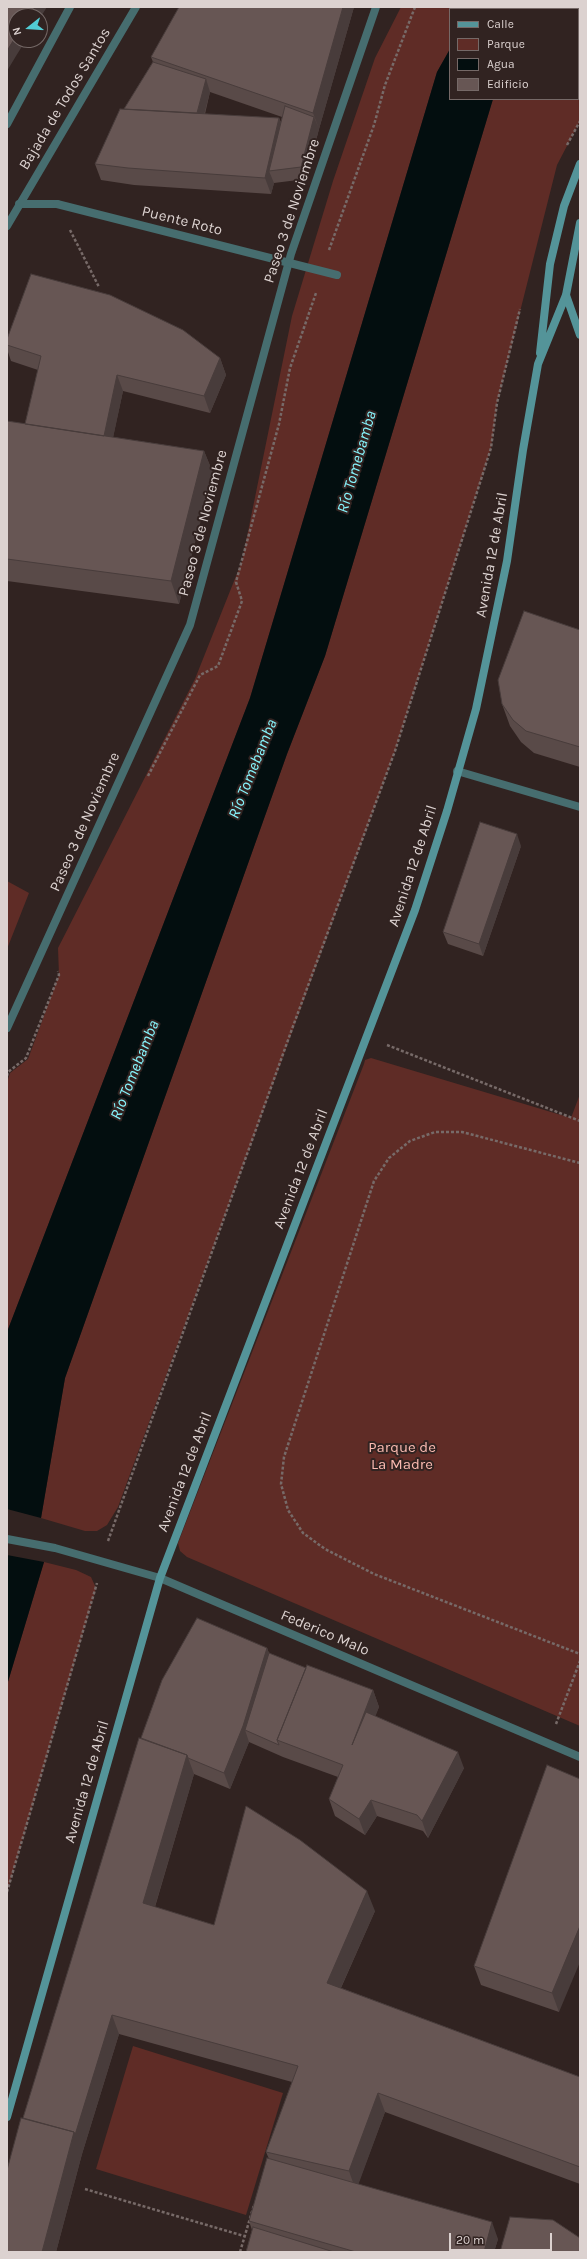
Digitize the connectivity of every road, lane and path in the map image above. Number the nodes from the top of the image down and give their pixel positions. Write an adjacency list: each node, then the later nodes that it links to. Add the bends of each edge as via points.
1 (70, 7): 5 (street)
2 (136, 7): 8 (street, Bajada de Todos Santos)
3 (376, 7): 20 (street, Paseo 3 de Noviembre, via 291,254 190,624)
4 (580, 121): 6 (path)
5 (7, 124)
6 (563, 152)
7 (580, 164): 17 (main road, via 564,206 550,264)
8 (19, 204): 9 (street, Puente Roto); 11 (street, Bajada de Todos Santos)
9 (57, 204): 12 (street, Puente Roto, bridge); 13 (path)
10 (580, 223): 14 (main road, Avenida 12 de Abril)
11 (7, 226)
12 (336, 275)
13 (99, 287)
14 (566, 296): 16 (main road); 17 (main road, Avenida 12 de Abril)
15 (522, 303): 25 (path, via 497,403 491,448 395,751 123,1492)
16 (580, 335)
17 (538, 364): 18 (main road, Avenida 12 de Abril, via 507,561 476,709)
18 (457, 771): 19 (street); 21 (main road, Avenida 12 de Abril, via 415,910)
19 (580, 807)
20 (7, 1028)
21 (366, 1037): 22 (path); 26 (main road, Avenida 12 de Abril)
22 (580, 1121)
23 (580, 1163): 27 (path, via 462,1132 435,1132 416,1138 389,1158 372,1188 284,1457 281,1484 288,1510 303,1533 325,1549 374,1574)
24 (7, 1539): 25 (street, Federico Malo, via 55,1548)
25 (102, 1561): 26 (street, Federico Malo); 31 (path, via 94,1599)
26 (160, 1578): 29 (street, Federico Malo); 32 (main road, Avenida 12 de Abril)
27 (580, 1654)
28 (580, 1661): 29 (path)
29 (548, 1743): 30 (street, Federico Malo)
30 (580, 1757)
31 (7, 1892)
32 (7, 2116)
33 (86, 2189): 35 (path)
34 (256, 2200): 35 (path)
35 (244, 2236): 36 (path)
36 (240, 2252)

